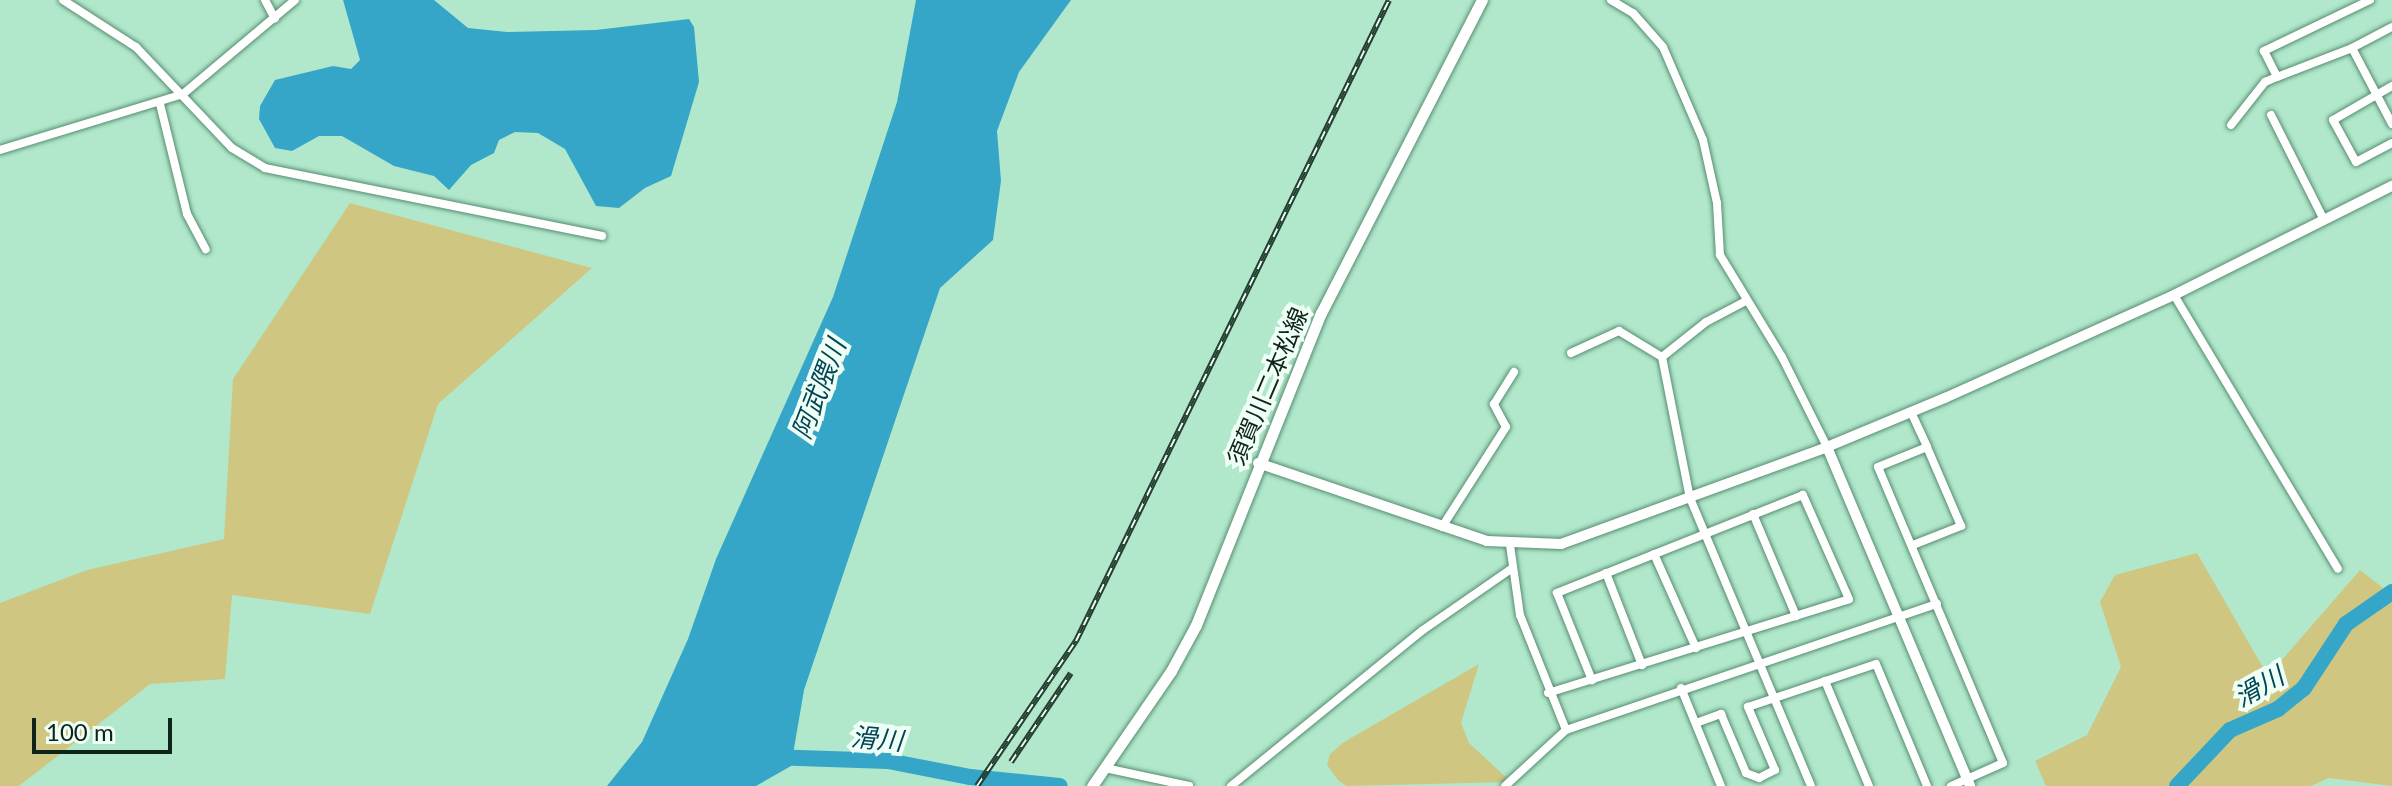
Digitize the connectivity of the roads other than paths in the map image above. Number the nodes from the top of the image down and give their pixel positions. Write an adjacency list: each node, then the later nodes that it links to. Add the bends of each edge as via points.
1 (63, 0): 12 (street, via 136,47)
2 (265, 0): 7 (street)
3 (295, 0): 7 (street)
4 (1482, 0): 32 (main road, 須賀川二本松線, via 1321,313)
5 (1611, 0): 25 (street, via 1648,28 1677,76 1713,181 1720,255)
6 (2370, 0): 10 (street, via 2264,51)
7 (275, 19): 12 (street)
8 (2392, 27): 9 (street)
9 (2352, 48): 10 (street); 13 (street)
10 (2277, 77): 17 (street, via 2265,82)
11 (2392, 86): 13 (street)
12 (183, 94): 14 (street); 22 (street, via 232,148 265,168)
13 (2376, 94): 16 (street); 18 (street, via 2333,120 2356,162)
14 (160, 104): 19 (street, via 25,138); 23 (street, via 187,214)
15 (2271, 115): 21 (street)
16 (2392, 124)
17 (2231, 125)
18 (2392, 143)
19 (0, 150)
20 (2392, 186): 21 (street)
21 (2324, 220): 24 (street)
22 (602, 236)
23 (206, 249)
24 (2174, 295): 29 (street); 41 (street)
25 (1746, 301): 27 (street, via 1706,322); 30 (street, via 1782,357)
26 (1571, 353): 27 (street, via 1619,331)
27 (1662, 357): 33 (street)
28 (1514, 372): 35 (street, via 1494,404 1506,427)
29 (1911, 412): 30 (street); 31 (street)
30 (1827, 447): 33 (street); 45 (street)
31 (1927, 447): 38 (street, via 1961,526); 38 (street, via 1878,467)
32 (1258, 463): 35 (street); 57 (main road, 須賀川二本松線, via 1196,625)
33 (1690, 498): 36 (street); 37 (street, via 1561,544)
34 (1753, 514): 36 (street); 44 (street); 44 (street, via 1803,495 1849,599)
35 (1442, 527): 37 (street)
36 (1705, 533): 39 (street); 46 (street)
37 (1510, 545): 40 (street)
38 (1913, 545): 43 (street)
39 (1654, 554): 42 (street); 47 (street)
40 (1511, 569): 53 (street, via 1520,615); 61 (street, via 1433,622)
41 (2338, 569)
42 (1606, 573): 49 (street); 50 (street, via 1557,593)
43 (1937, 604): 45 (street); 58 (street, via 2003,763)
44 (1796, 616): 46 (street)
45 (1899, 620): 48 (street); 58 (street)
46 (1747, 632): 47 (street); 48 (street)
47 (1696, 648): 49 (street)
48 (1761, 664): 52 (street); 54 (street)
49 (1642, 665): 50 (street)
50 (1592, 680): 53 (street)
51 (1825, 681): 54 (street); 65 (street); 66 (street, via 1876,664)
52 (1681, 688): 55 (street); 56 (street)
53 (1548, 693): 56 (street)
54 (1774, 697): 55 (street, via 1748,707 1775,770 1759,778 1746,773 1721,714); 64 (street)
55 (1696, 723): 63 (street)
56 (1566, 730): 62 (street)
57 (1103, 771): 59 (main road, 須賀川二本松線); 60 (street)
58 (1968, 782): 67 (street)
59 (1092, 786)
60 (1189, 786)
61 (1231, 786)
62 (1505, 786)
63 (1721, 786)
64 (1811, 786)
65 (1869, 786)
66 (1927, 786)
67 (1951, 786)

